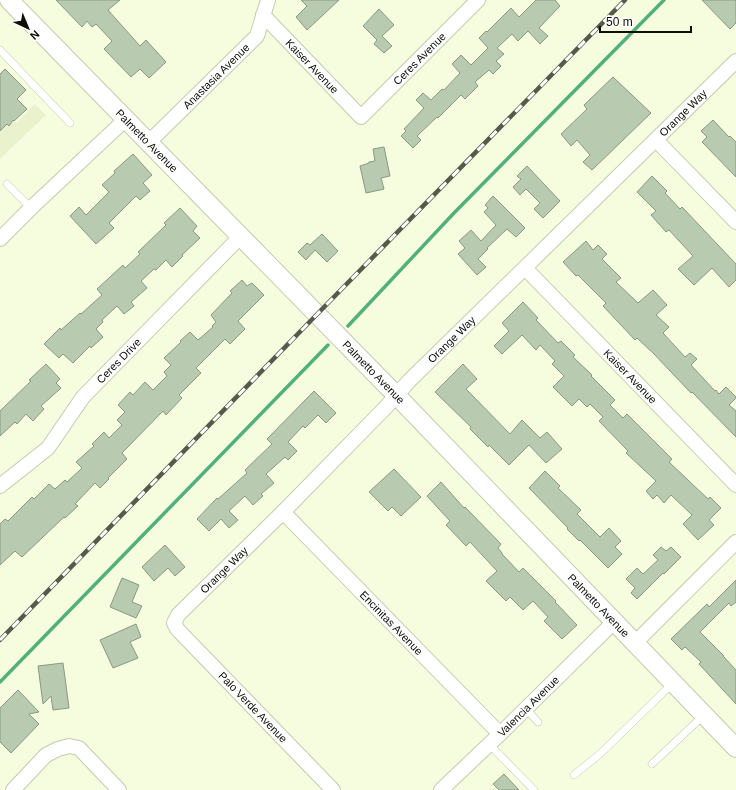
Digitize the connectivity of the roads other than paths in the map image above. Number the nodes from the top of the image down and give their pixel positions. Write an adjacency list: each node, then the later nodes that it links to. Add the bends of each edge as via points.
1 (9, 0): 8 (street, Palmetto Avenue)
2 (268, 0): 4 (street, Anastasia Avenue)
3 (478, 0): 7 (street, Ceres Avenue)
4 (263, 15): 7 (street, Kaiser Avenue); 11 (street, Anastasia Avenue, via 257,36)
5 (0, 50): 9 (lane)
6 (736, 61): 10 (street, Orange Way)
7 (361, 117)
8 (126, 119): 11 (street, Palmetto Avenue); 13 (street)
9 (70, 123)
10 (656, 140): 14 (street); 17 (street, Orange Way)
11 (149, 142): 15 (street, Palmetto Avenue)
12 (7, 184): 13 (lane)
13 (31, 208): 16 (street)
14 (736, 222)
15 (240, 236): 18 (street, Palmetto Avenue); 20 (street, Ceres Drive, via 83,397 48,448)
16 (0, 239)
17 (525, 268): 18 (street, Orange Way); 19 (street, Kaiser Avenue)
18 (397, 396): 21 (street, Orange Way); 23 (street, Palmetto Avenue)
19 (736, 485)
20 (0, 486)
21 (283, 512): 24 (street, Orange Way, via 178,615); 30 (street, Encinitas Avenue)
22 (736, 542): 25 (street)
23 (614, 621): 25 (street, Palmetto Avenue); 27 (street, Valencia Avenue)
24 (174, 623): 37 (street, Palo Verde Avenue)
25 (635, 643): 26 (street, Palmetto Avenue)
26 (674, 683): 28 (street, Palmetto Avenue); 34 (lane)
27 (526, 709): 29 (lane); 30 (street, Valencia Avenue)
28 (704, 715): 32 (street, Palmetto Avenue); 33 (lane)
29 (538, 722)
30 (500, 734): 31 (street, Valencia Avenue)
31 (489, 744): 38 (street, Valencia Avenue); 39 (lane)
32 (736, 748)
33 (652, 764)
34 (574, 776)
35 (13, 790): 36 (street, via 46,756 68,746 79,748)
36 (119, 790)
37 (333, 790)
38 (441, 790)
39 (534, 790)

